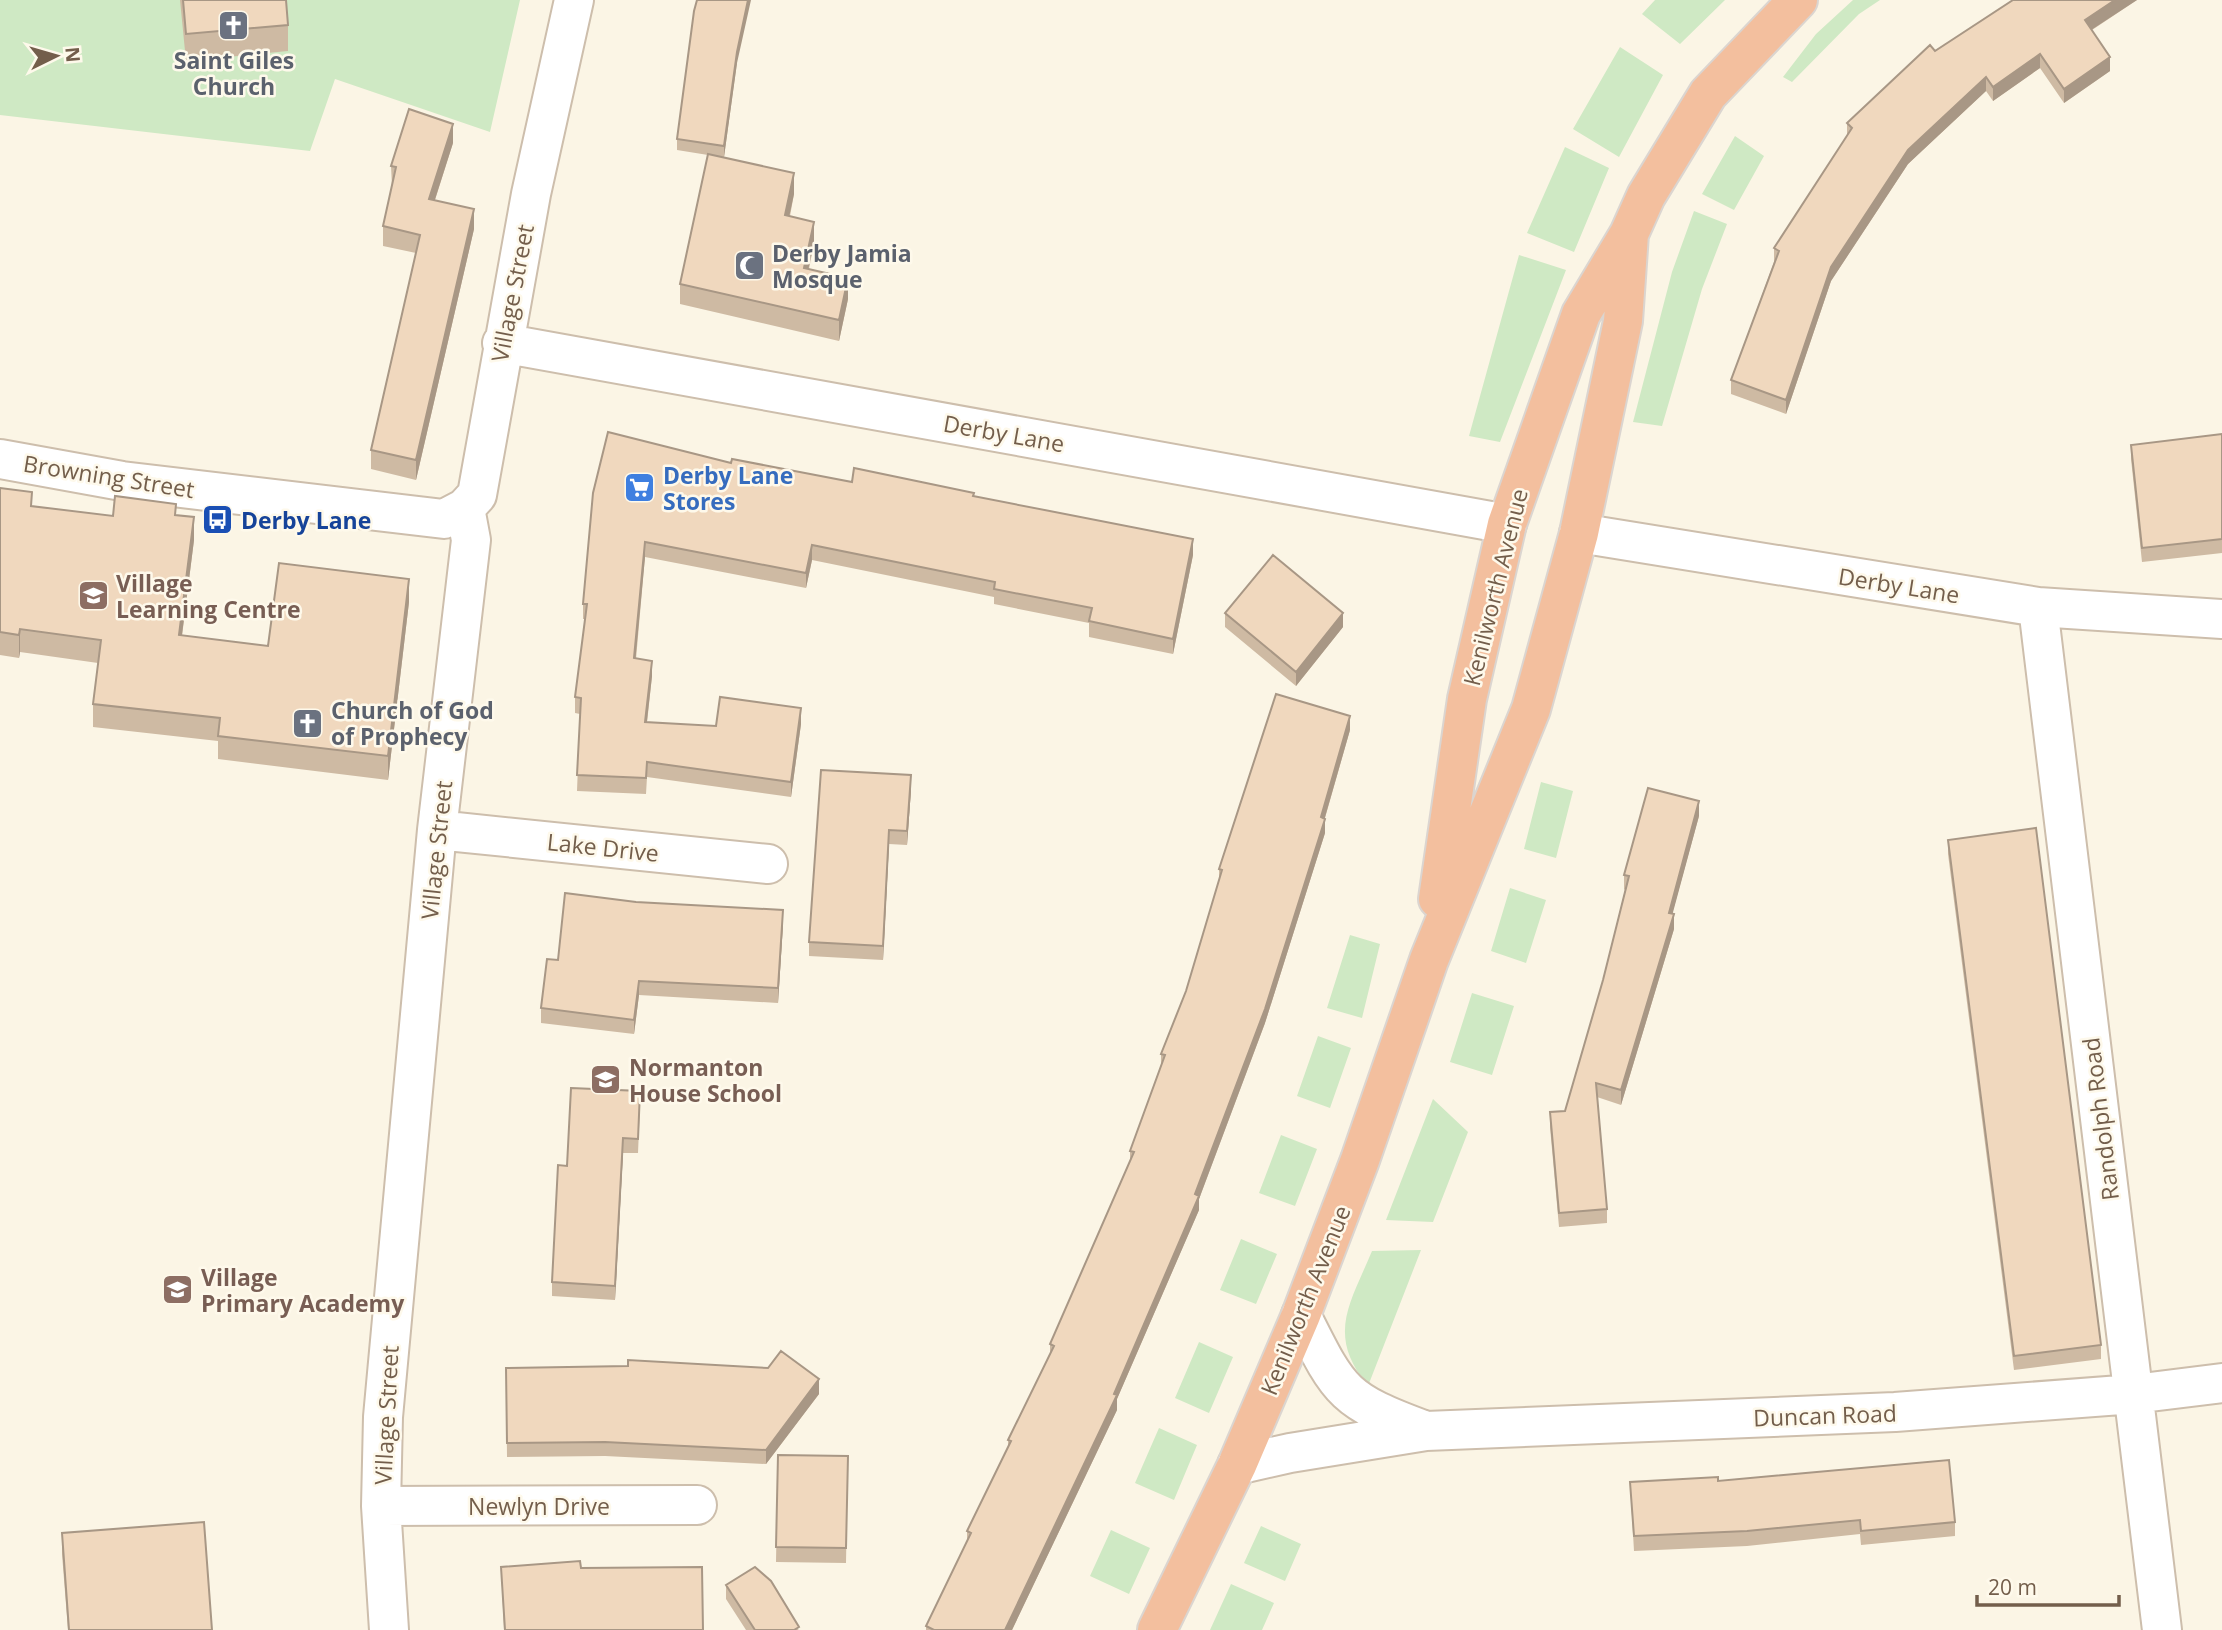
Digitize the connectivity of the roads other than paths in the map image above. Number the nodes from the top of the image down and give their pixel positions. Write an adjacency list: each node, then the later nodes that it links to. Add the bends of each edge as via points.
1 (574, 0): 4 (street, Village Street)
2 (1798, 0): 3 (highway, Kenilworth Avenue, via 1708,94)
3 (1629, 234): 7 (highway, Kenilworth Avenue, via 1581,314); 8 (highway, Kenilworth Avenue, via 1623,321)
4 (502, 343): 6 (street, Village Street, via 477,495); 7 (street, Derby Lane)
5 (0, 459): 6 (street, Browning Street, via 122,481 444,519)
6 (465, 508): 11 (street, Village Street, via 471,540)
7 (1507, 524): 13 (highway, Kenilworth Avenue, via 1467,699)
8 (1578, 533): 9 (street, Derby Lane); 13 (highway, Kenilworth Avenue, via 1531,709)
9 (2038, 607): 10 (street, Derby Lane); 16 (street, Randolph Road)
10 (2222, 619)
11 (437, 830): 12 (street, Lake Drive); 20 (street, Village Street, via 383,1417)
12 (768, 864)
13 (1429, 960): 14 (highway, Kenilworth Avenue)
14 (1301, 1315): 17 (street, Duncan Road, via 1339,1386 1358,1403); 18 (highway, Kenilworth Avenue)
15 (2222, 1383): 16 (street, Duncan Road)
16 (2134, 1394): 17 (street, Duncan Road, via 1895,1412); 23 (street, Randolph Road)
17 (1426, 1431): 18 (street, Duncan Road)
18 (1237, 1465): 22 (highway, Kenilworth Avenue)
19 (697, 1505): 20 (street, Newlyn Drive)
20 (381, 1506): 21 (street, Village Street)
21 (389, 1630)
22 (1157, 1630)
23 (2162, 1630)

